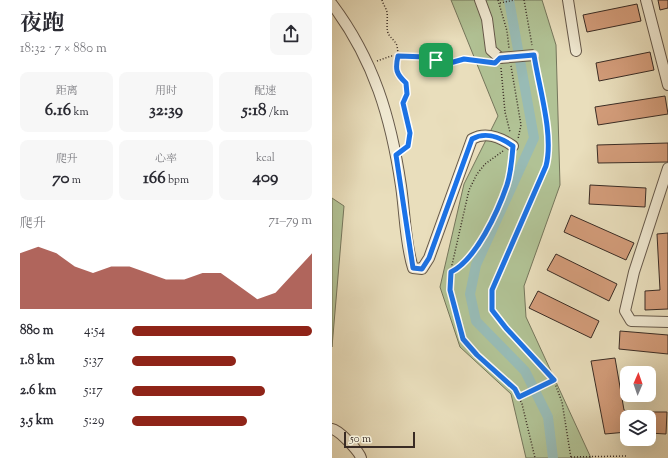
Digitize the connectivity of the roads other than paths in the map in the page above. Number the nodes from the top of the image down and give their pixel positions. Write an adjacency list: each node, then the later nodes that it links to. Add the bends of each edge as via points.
1 (480, 0): 6 (lane, bridge, via 487,19 491,50 505,59)
2 (568, 0): 5 (lane)
3 (646, 0): 7 (lane)
4 (332, 4): 9 (lane, via 350,28 381,94 393,135 413,268 422,269 429,258 472,139 481,134 502,138)
5 (576, 51)
6 (534, 55)
7 (665, 61): 8 (lane)
8 (668, 85)
9 (513, 146)
10 (668, 168): 11 (lane, via 634,272 625,311 631,322)
11 (668, 322)
12 (332, 429): 13 (lane, via 349,442)
13 (361, 458)

